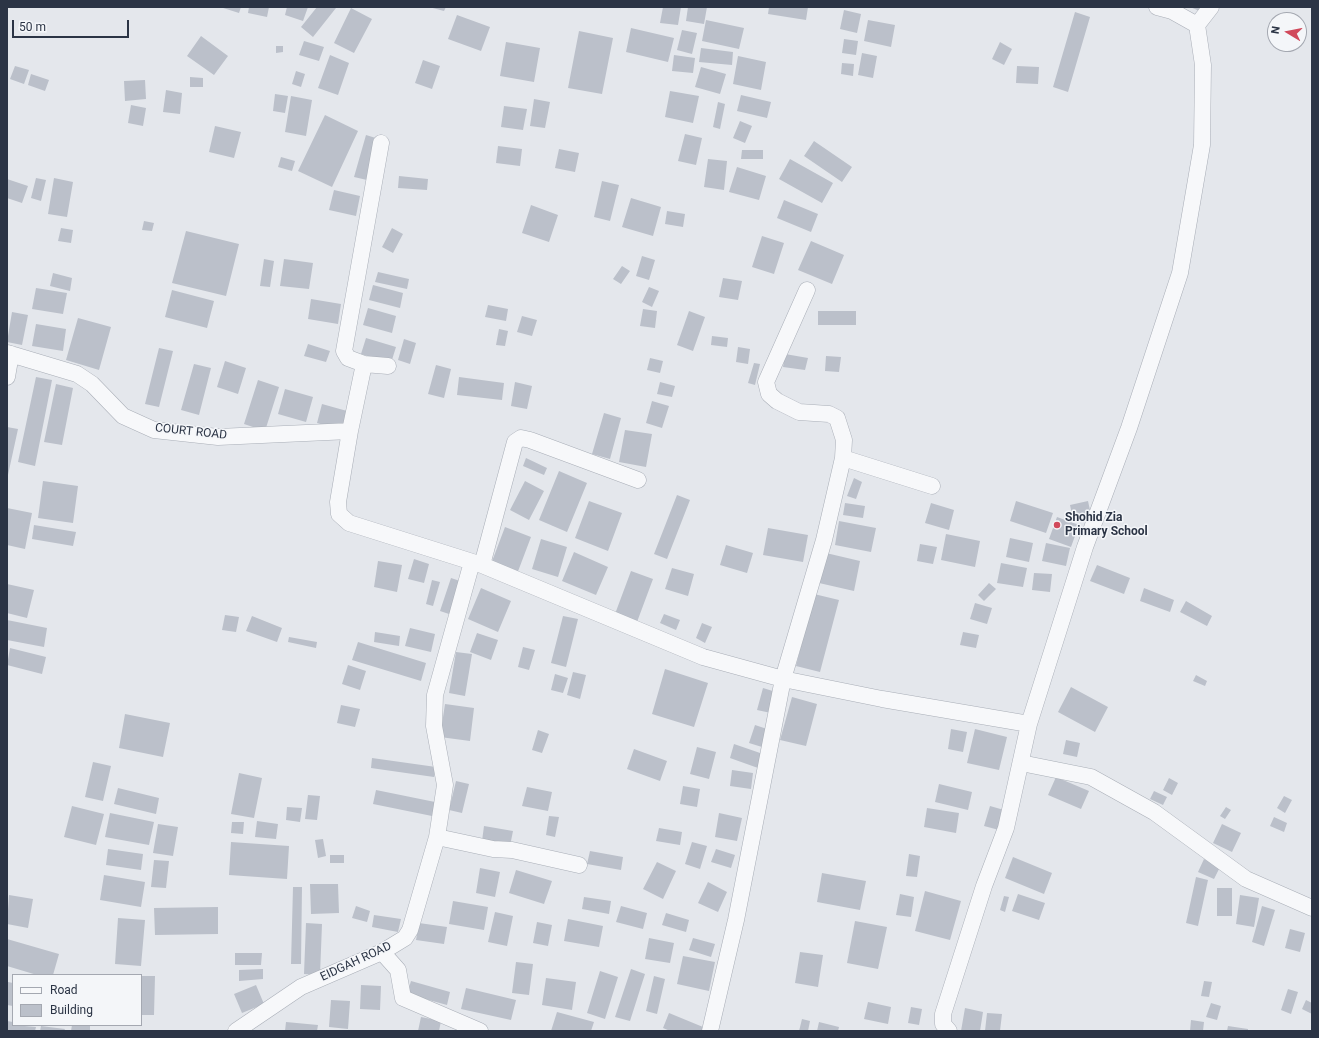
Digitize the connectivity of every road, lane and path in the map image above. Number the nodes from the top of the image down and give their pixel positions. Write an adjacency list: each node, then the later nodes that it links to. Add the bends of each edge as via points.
1 (1158, 7): 3 (street, via 1172,11)
2 (1211, 7): 3 (street)
3 (1197, 25): 16 (street, via 1202,65 1202,145 1180,273 1129,428 1085,547)
4 (381, 143): 7 (street, via 344,342 344,351 348,358)
5 (807, 290): 11 (street, via 766,382 769,394 777,401 799,412 829,414 837,418 844,440)
6 (9, 354): 9 (street); 10 (street, COURT ROAD, via 77,374 92,384 123,416 154,430 218,437)
7 (364, 364): 8 (street); 10 (street)
8 (388, 366)
9 (7, 377)
10 (350, 431): 14 (street, via 338,502 339,514 349,523)
11 (843, 458): 13 (street); 15 (street, via 824,540)
12 (638, 480): 14 (street, EIDGAH ROAD, via 521,438 515,442)
13 (932, 486)
14 (477, 564): 15 (street, via 702,657); 18 (street, EIDGAH ROAD, via 435,695 434,726 445,785)
15 (784, 679): 16 (street, via 882,700); 24 (street, via 736,920)
16 (1029, 724): 17 (street)
17 (1021, 763): 20 (street, via 1091,777 1154,812 1246,879); 25 (street, via 1006,828 984,886 943,1014 944,1024)
18 (437, 837): 19 (street); 21 (street, EIDGAH ROAD, via 410,930 405,938)
19 (578, 865)
20 (1312, 908)
21 (382, 952): 22 (street, EIDGAH ROAD, via 301,987); 23 (street, via 398,970 403,998)
22 (236, 1031)
23 (480, 1031)
24 (710, 1031)
25 (949, 1031)

